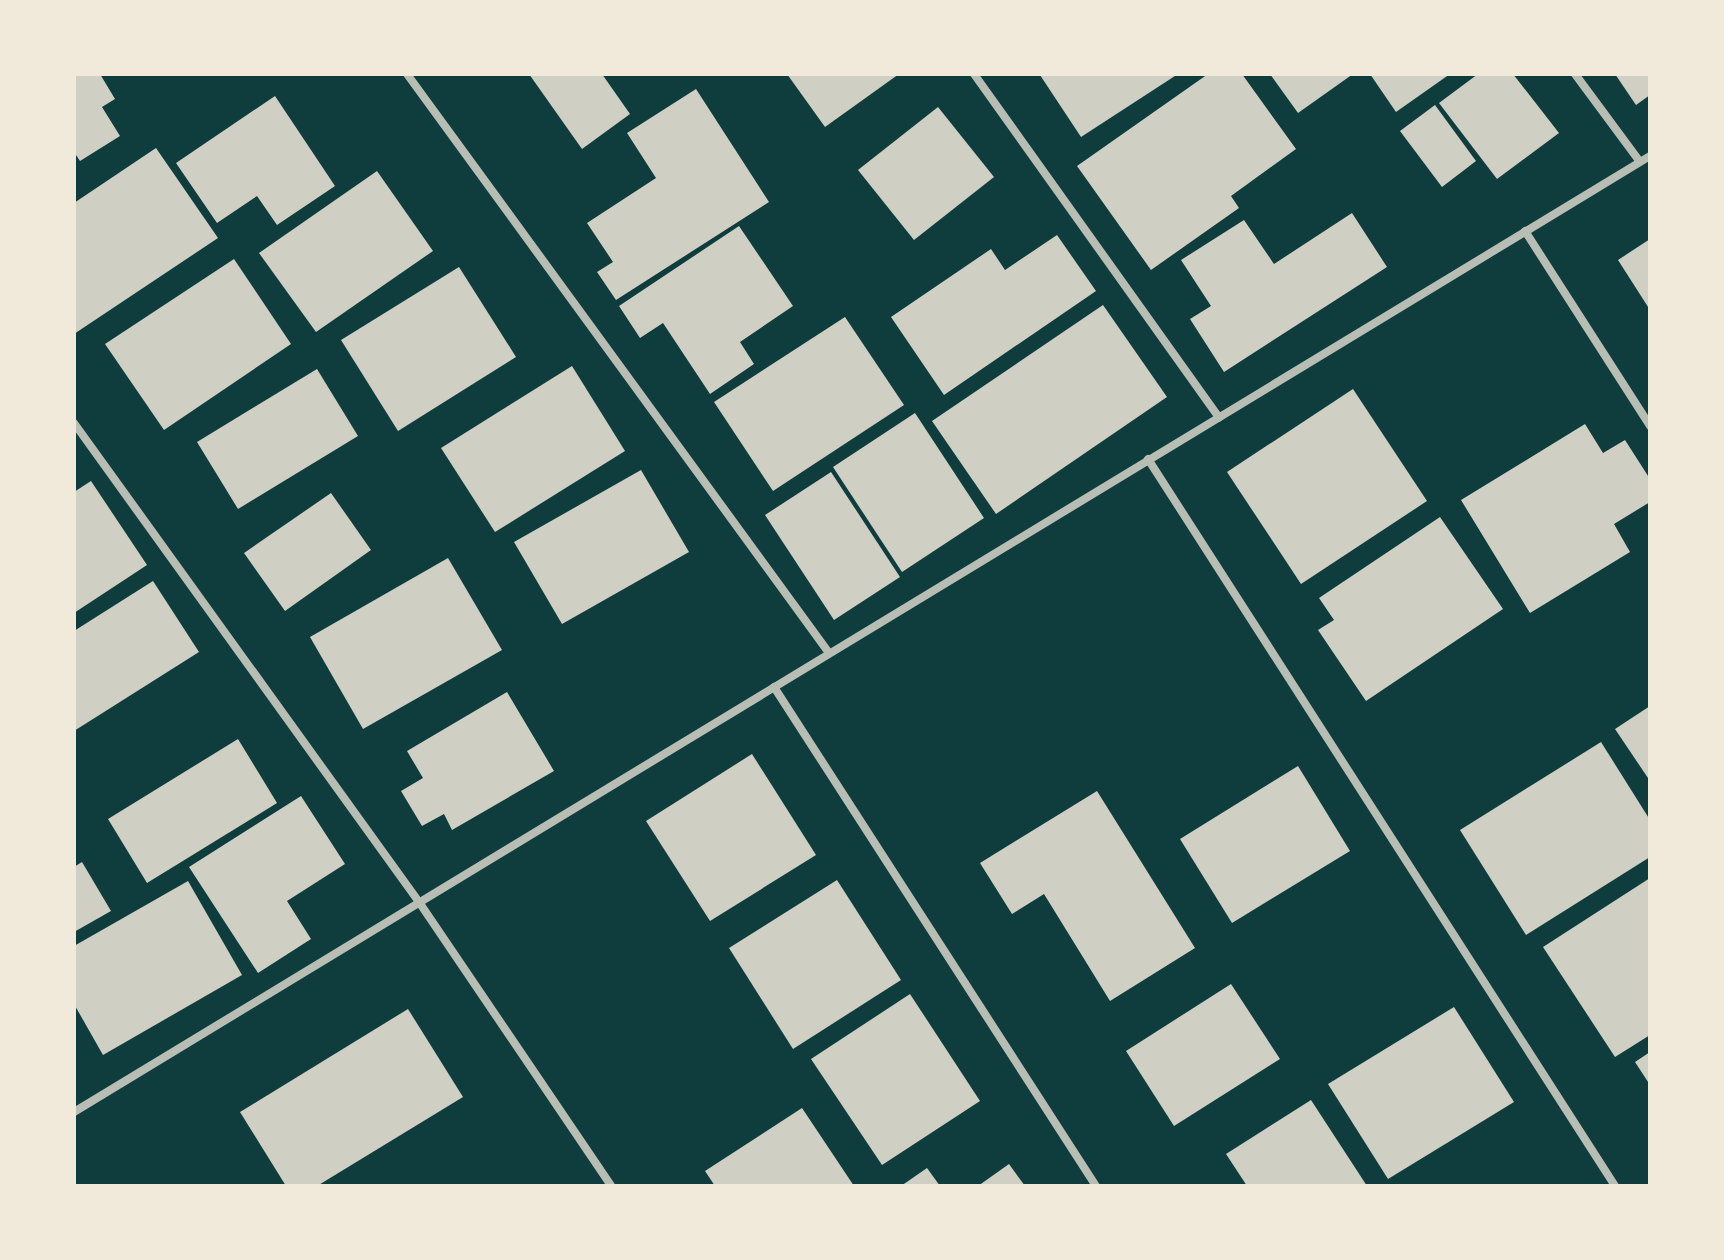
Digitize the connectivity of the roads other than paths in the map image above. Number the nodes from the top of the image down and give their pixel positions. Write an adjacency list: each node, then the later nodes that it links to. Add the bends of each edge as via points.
1 (407, 74): 11 (street)
2 (974, 74): 7 (street)
3 (1575, 74): 5 (street)
4 (1650, 156): 5 (street)
5 (1640, 162): 6 (street)
6 (1525, 231): 7 (street); 9 (street)
7 (1219, 417): 10 (street)
8 (74, 423): 13 (street)
9 (1650, 426)
10 (1148, 459): 11 (street); 17 (street)
11 (829, 653): 12 (street)
12 (774, 687): 13 (street); 16 (street)
13 (419, 902): 14 (street); 15 (street)
14 (74, 1112)
15 (611, 1186)
16 (1096, 1186)
17 (1615, 1186)

